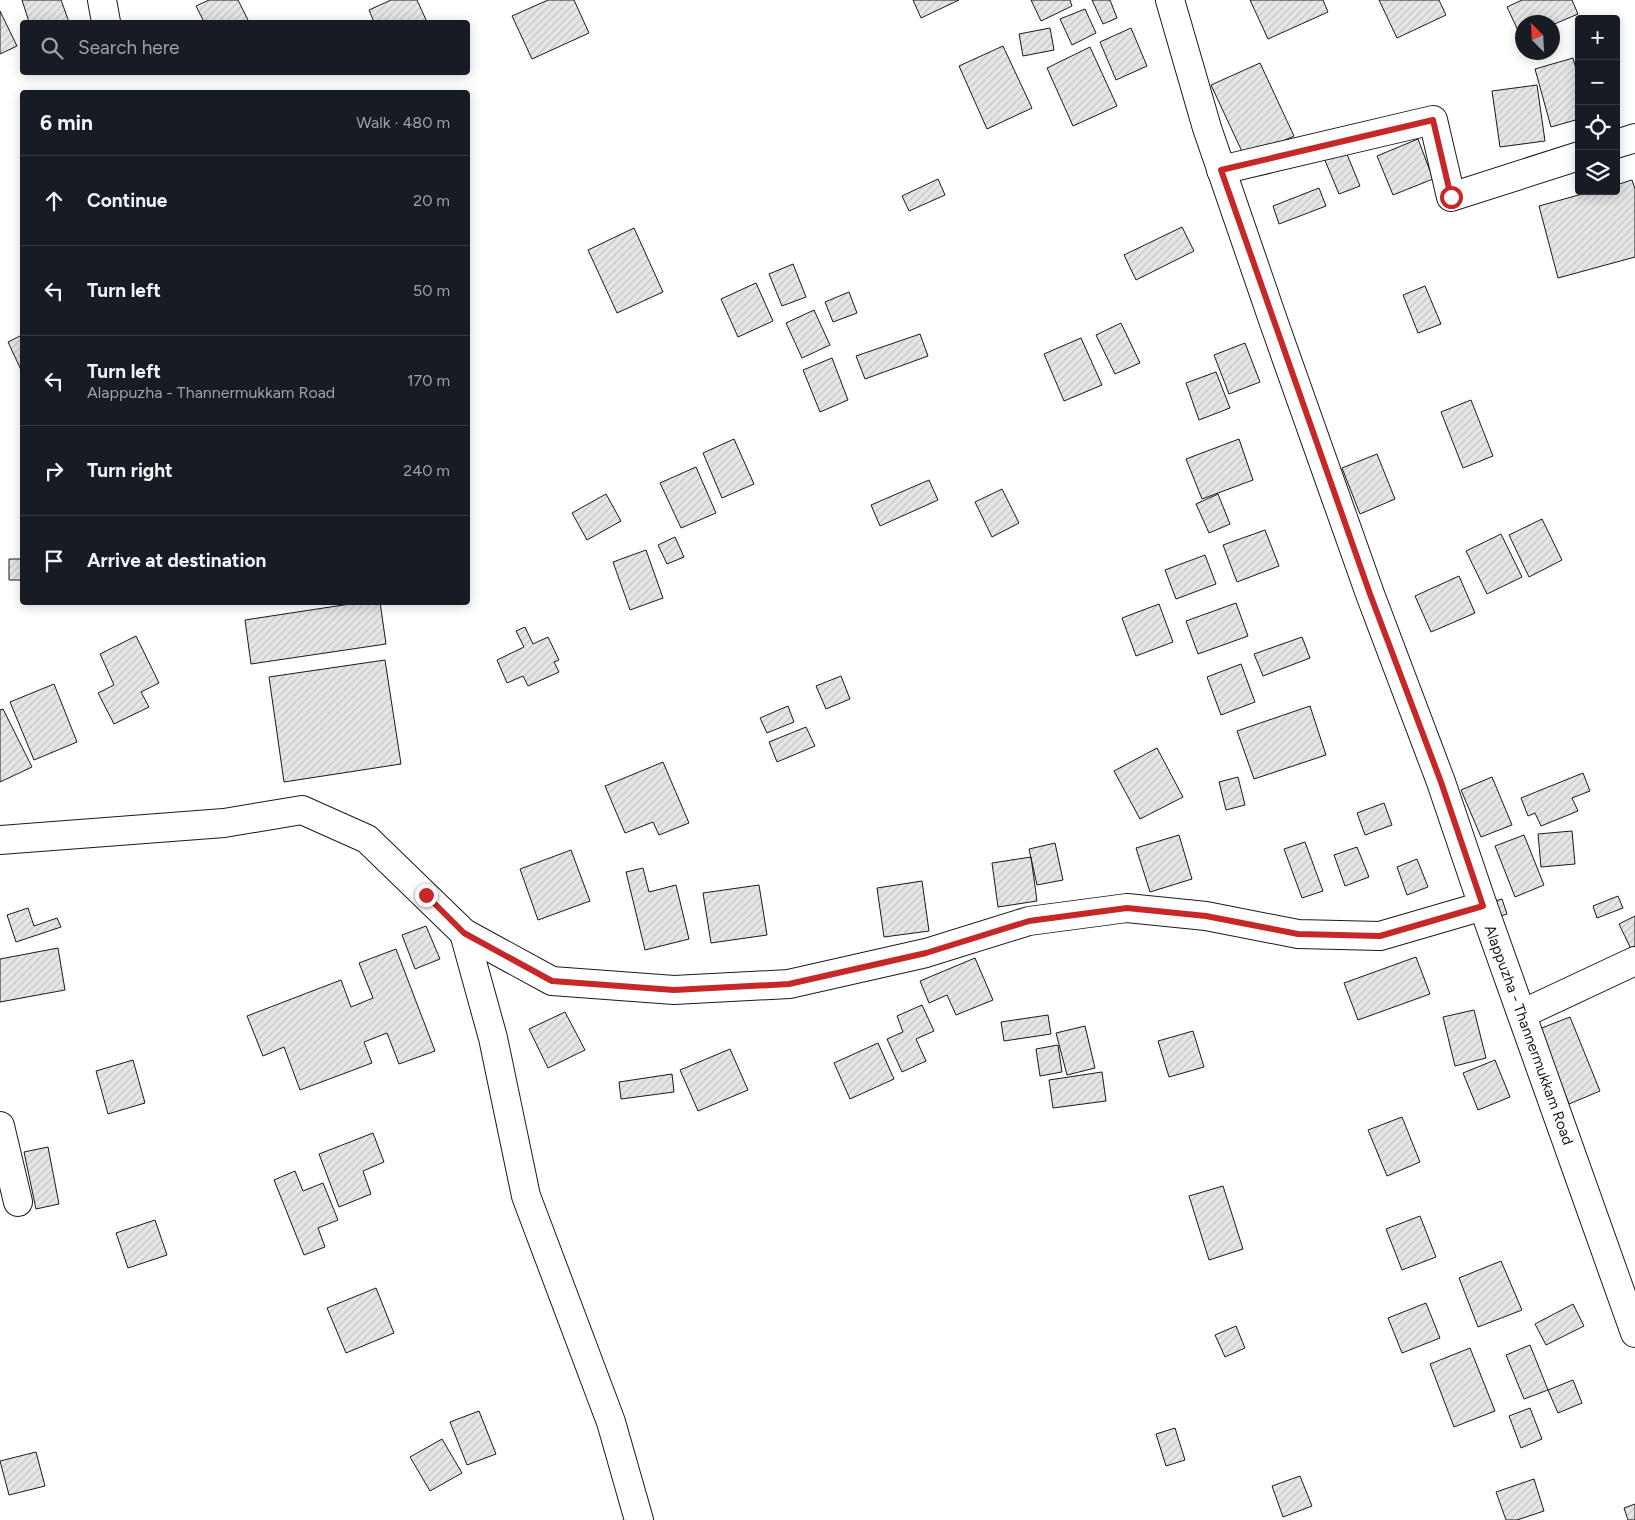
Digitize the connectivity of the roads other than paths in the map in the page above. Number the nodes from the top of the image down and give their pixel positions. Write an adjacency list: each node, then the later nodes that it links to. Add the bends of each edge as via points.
1 (102, 0): 3 (street)
2 (1170, 0): 7 (street, Alappuzha - Thannermukkam Road)
3 (106, 20)
4 (1635, 138): 5 (street)
5 (1620, 143)
6 (1575, 157): 7 (street, via 1451,197 1433,120)
7 (1221, 170): 9 (street, Alappuzha - Thannermukkam Road)
8 (0, 840): 10 (street, via 224,823 302,810 367,840)
9 (1483, 906): 10 (street, via 1380,936 1298,934 1206,916 1127,908 1029,921 926,953 789,984 674,990 552,981); 12 (street, Alappuzha - Thannermukkam Road)
10 (464, 933): 16 (street, via 493,1038 526,1196 610,1422)
11 (1635, 961): 12 (street)
12 (1522, 1014): 15 (street, Alappuzha - Thannermukkam Road)
13 (0, 1126): 14 (street)
14 (18, 1202)
15 (1635, 1333)
16 (639, 1520)

